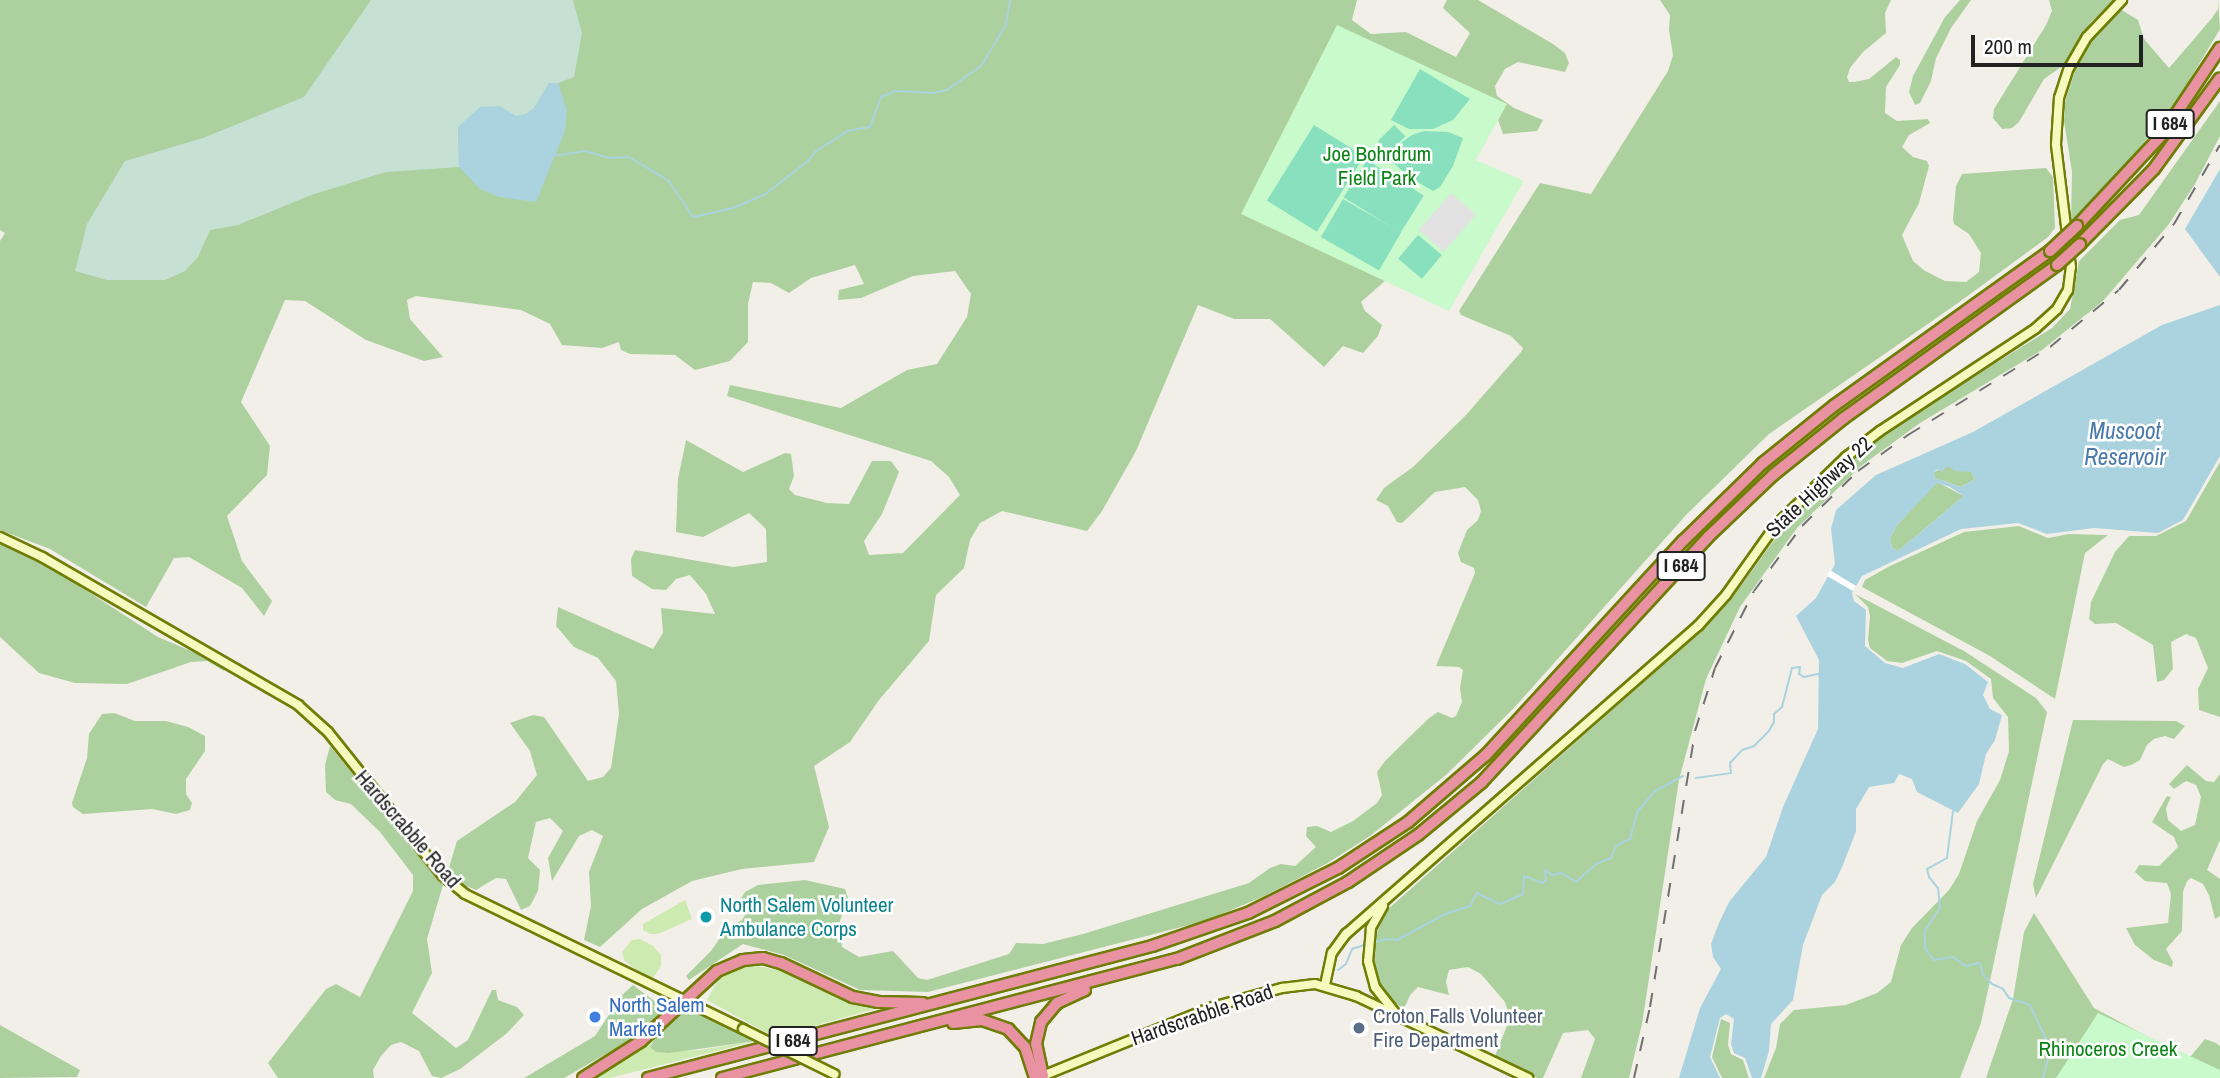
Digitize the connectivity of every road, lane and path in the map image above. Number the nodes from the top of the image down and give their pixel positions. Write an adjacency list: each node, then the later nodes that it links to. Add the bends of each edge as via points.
1 (2122, 0): 5 (main road, State Highway 22, via 2087,37 2065,79 2057,108 2055,131 2071,273 2057,309 1846,457 1775,526 1698,626)
2 (2220, 48): 9 (highway, I 684, bridge, via 2162,135 2122,183 2077,226 2050,251 1835,405 1763,463 1683,541 1486,755 1382,841 1321,878 1230,920 1132,952)
3 (2220, 78): 6 (highway, I 684, bridge, via 2154,169 2081,244 1773,475 1708,537 1497,767 1426,829 1348,882 1275,922 1207,949)
4 (0, 537): 8 (main road, Hardscrabble Road, via 298,705 328,732 443,876 465,894)
5 (1404, 884): 7 (main road, via 1340,940); 11 (main road, via 1374,920 1367,953 1380,996)
6 (1121, 974): 10 (highway, I 684); 12 (highway, via 1050,1009 1037,1037)
7 (1325, 985): 11 (main road); 12 (main road, Hardscrabble Road, via 1294,985 1212,1007)
8 (685, 1001): 9 (highway, via 718,971 752,958 781,963 853,998); 13 (highway, via 641,1041); 16 (main road, Hardscrabble Road, bridge)
9 (937, 1003): 14 (highway, I 684)
10 (939, 1021): 12 (highway, via 982,1020 1007,1029 1025,1047); 15 (highway, I 684)
11 (1407, 1021): 17 (main road)
12 (1038, 1077)
13 (583, 1078)
14 (648, 1078)
15 (722, 1078)
16 (844, 1078)
17 (1528, 1078)

